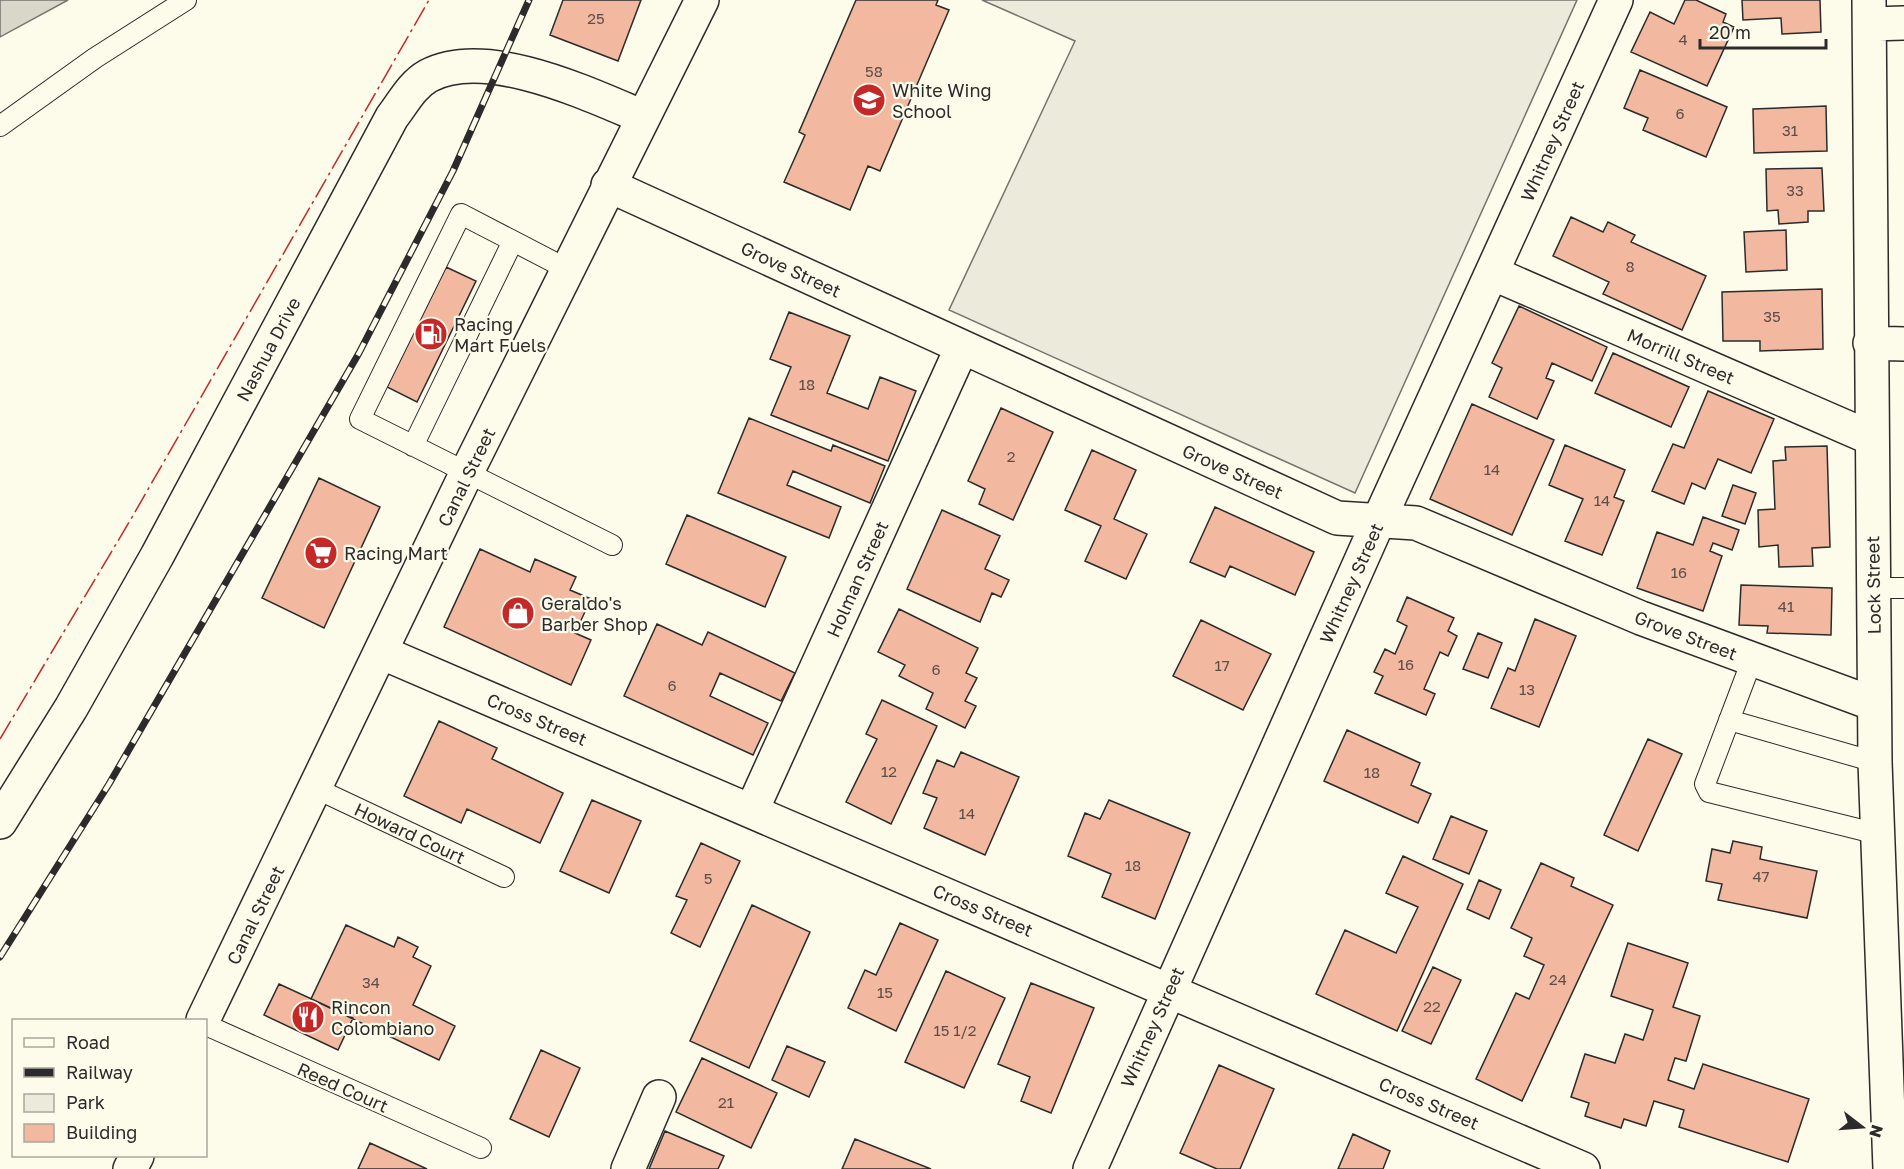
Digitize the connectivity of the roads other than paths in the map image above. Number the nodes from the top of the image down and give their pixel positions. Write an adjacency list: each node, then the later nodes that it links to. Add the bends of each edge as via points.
1 (186, 0): 7 (lane, via 95,58)
2 (702, 0): 6 (street, Canal Street)
3 (1616, 0): 11 (street, Whitney Street)
4 (1870, 12): 5 (street); 12 (street, Lock Street)
5 (1904, 23)
6 (643, 117): 8 (street, Canal Street); 28 (street, Nashua Drive, via 561,84 500,68 440,71 414,87 393,117 157,556 71,708)
7 (0, 126)
8 (608, 185): 10 (street, Canal Street); 14 (street, Grove Street)
9 (513, 240): 10 (lane); 16 (lane); 16 (lane, via 461,214 360,419)
10 (567, 269): 17 (street, Canal Street)
11 (1492, 273): 15 (street, Morrill Street); 18 (street, Whitney Street)
12 (1870, 343): 13 (street); 15 (street, Lock Street)
13 (1904, 344)
14 (962, 347): 18 (street, Grove Street, via 1337,518); 27 (street, Holman Street)
15 (1871, 438): 20 (street, Lock Street)
16 (413, 446): 17 (lane)
17 (466, 474): 19 (lane); 21 (street, Canal Street)
18 (1379, 520): 22 (street, Grove Street, via 1416,523 1631,614); 32 (street, Whitney Street)
19 (612, 545)
20 (1889, 588): 23 (street, Lock Street)
21 (382, 653): 26 (street, Canal Street); 27 (street, Cross Street)
22 (1752, 660): 23 (street, Grove Street); 24 (lane)
23 (1874, 704): 25 (street, Lock Street)
24 (1729, 720): 25 (lane); 29 (lane, via 1705,784 1709,792)
25 (1875, 762): 29 (street, Lock Street)
26 (317, 789): 31 (lane, Howard Court); 33 (street, Canal Street)
27 (752, 810): 32 (street, Cross Street)
28 (0, 822)
29 (1878, 834): 30 (street, Lock Street)
30 (1892, 867): 37 (street, Lock Street)
31 (504, 877)
32 (1168, 992): 39 (street, Whitney Street); 40 (street, Cross Street)
33 (203, 1019)
34 (207, 1025): 36 (lane, Reed Court)
35 (659, 1097): 38 (street)
36 (481, 1148)
37 (1894, 1153)
38 (628, 1169)
39 (1090, 1169)
40 (1583, 1169)

